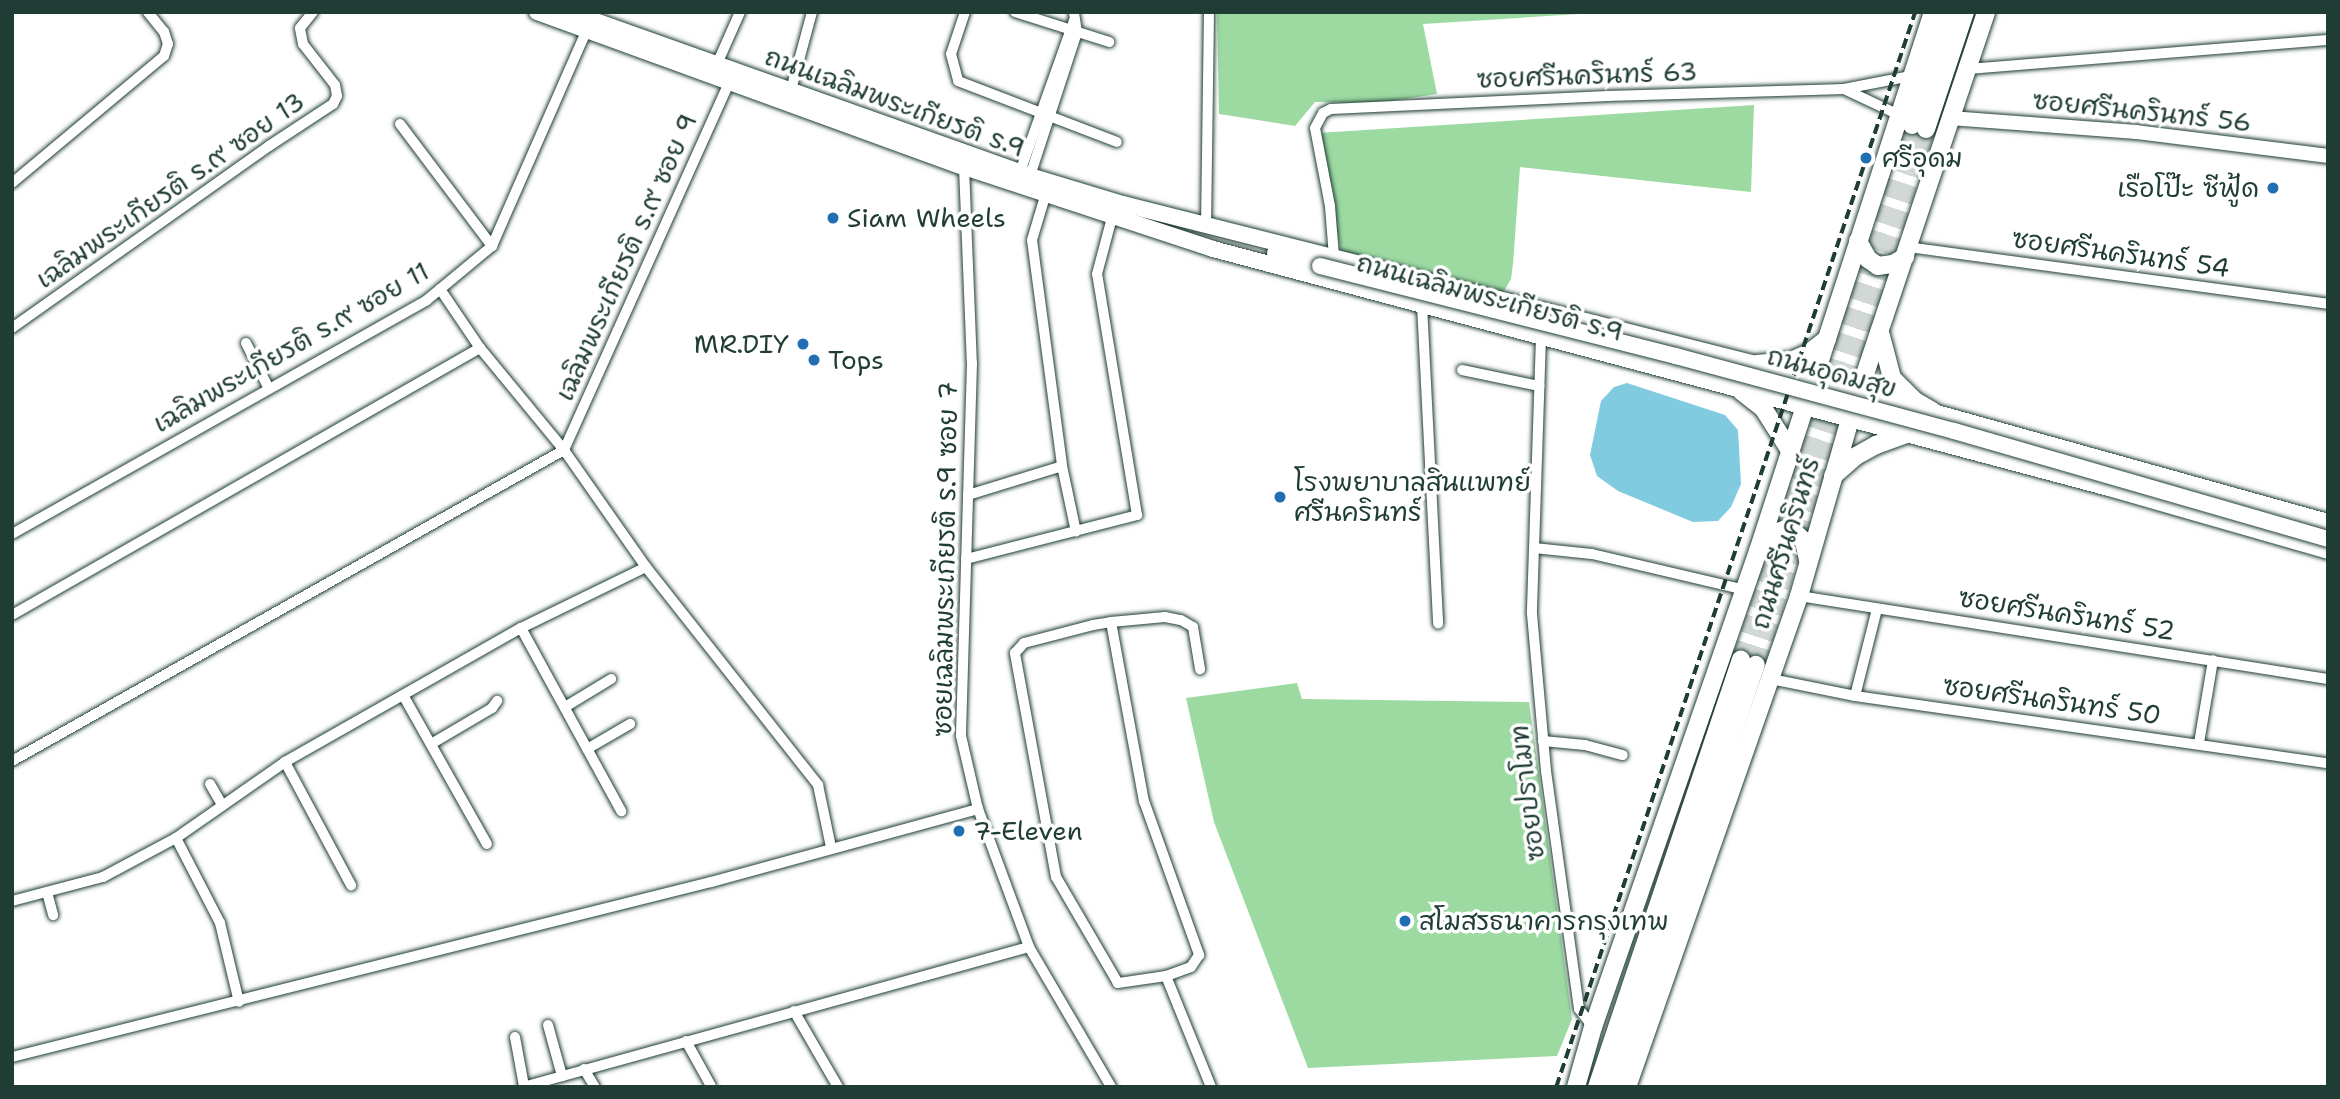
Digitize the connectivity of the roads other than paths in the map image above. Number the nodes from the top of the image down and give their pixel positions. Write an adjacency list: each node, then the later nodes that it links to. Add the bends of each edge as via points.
1 (148, 12): 34 (street, via 164,32 168,44 164,55)
2 (313, 12): 47 (street, เฉลิมพระเกียรติ ร.๙ ซอย 13, via 300,28 303,44 335,85 333,104)
3 (570, 12): 18 (main road, ถนนเฉลิมพระเกียรติ ร.9)
4 (740, 12): 18 (street)
5 (812, 12): 23 (street)
6 (965, 12): 24 (street, via 951,54 958,81)
7 (1016, 12): 14 (street)
8 (1209, 12): 37 (street)
9 (1933, 12): 21 (main road, ถนนศรีนครินทร์)
10 (1950, 12): 27 (main road, ถนนศรีนครินทร์)
11 (1965, 12): 27 (main road, ถนนศรีนครินทร์)
12 (1986, 12): 19 (main road, ถนนศรีนครินทร์)
13 (548, 14): 15 (main road, ถนนเฉลิมพระเกียรติ ร.9)
14 (1074, 24): 17 (street); 24 (street)
15 (587, 30): 20 (main road, ถนนเฉลิมพระเกียรติ ร.9); 40 (street, เฉลิมพระเกียรติ ร.๙ ซอย 11)
16 (2328, 40): 19 (street)
17 (1109, 42)
18 (717, 64): 20 (main road, ถนนเฉลิมพระเกียรติ ร.9)
19 (1967, 69): 25 (main road, ถนนศรีนครินทร์)
20 (732, 76): 23 (main road, ถนนเฉลิมพระเกียรติ ร.9); 26 (main road, ถนนเฉลิมพระเกียรติ ร.9); 67 (street, เฉลิมพระเกียรติ ร.๙ ซอย 9)
21 (1911, 76): 22 (street, ซอยศรีนครินทร์ 63); 27 (main road, ถนนศรีนครินทร์)
22 (1844, 89): 27 (street, ซอยศรีนครินทร์ 63); 43 (street, ซอยศรีนครินทร์ 63, via 1331,109 1323,113 1315,128 1330,206)
23 (791, 90): 26 (main road, ถนนเฉลิมพระเกียรติ ร.9)
24 (1045, 114): 29 (street); 33 (street)
25 (1950, 117): 31 (street, ซอยศรีนครินทร์ 56, via 2136,132); 42 (main road, ถนนศรีนครินทร์)
26 (851, 119): 30 (main road, ถนนเฉลิมพระเกียรติ ร.9)
27 (1912, 123): 39 (main road, ถนนศรีนครินทร์)
28 (400, 124): 40 (street)
29 (1117, 142)
30 (922, 145): 32 (main road, ถนนเฉลิมพระเกียรติ ร.9); 33 (main road, ถนนเฉลิมพระเกียรติ ร.9)
31 (2328, 156)
32 (964, 167): 35 (main road, ถนนเฉลิมพระเกียรติ ร.9); 72 (street, ซอยเฉลิมพระเกียรติ ร.9 ซอย 7, via 972,363)
33 (1025, 174): 37 (main road, ถนนเฉลิมพระเกียรติ ร.9)
34 (12, 183)
35 (1046, 193): 36 (main road, ถนนเฉลิมพระเกียรติ ร.9); 69 (street, via 1031,240)
36 (1113, 215): 38 (main road, ถนนเฉลิมพระเกียรติ ร.9); 74 (street, via 1097,274 1135,517)
37 (1206, 226): 41 (main road, ถนนเฉลิมพระเกียรติ ร.9); 43 (main road, ถนนเฉลิมพระเกียรติ ร.9)
38 (1163, 230): 41 (main road, ถนนเฉลิมพระเกียรติ ร.9); 46 (main road, ถนนเฉลิมพระเกียรติ ร.9, via 1213,249)
39 (1858, 241): 42 (main road, via 1868,259 1878,265 1886,266); 50 (main road, ถนนศรีนครินทร์)
40 (492, 246): 44 (street, เฉลิมพระเกียรติ ร.๙ ซอย 11)
41 (1261, 249): 43 (main road, ถนนเฉลิมพระเกียรติ ร.9)
42 (1907, 252): 45 (street, ซอยศรีนครินทร์ 54); 48 (main road, ถนนศรีนครินทร์)
43 (1327, 261): 53 (main road, ถนนเฉลิมพระเกียรติ ร.9); 76 (main road, ถนนอุดมสุข, bridge, via 1954,431)
44 (440, 289): 52 (street); 59 (street, เฉลิมพระเกียรติ ร.๙ ซอย 11)
45 (2328, 304)
46 (1422, 305): 49 (main road, ถนนเฉลิมพระเกียรติ ร.9); 88 (street)
47 (12, 328)
48 (1880, 332): 61 (main road, ถนนศรีนครินทร์); 63 (main road, via 1892,378)
49 (1541, 337): 56 (main road, ถนนเฉลิมพระเกียรติ ร.9); 58 (street, ซอยปราโมท)
50 (1827, 339): 54 (main road, via 1791,361); 57 (main road, ถนนศรีนครินทร์)
51 (246, 343): 59 (street)
52 (480, 348): 67 (street); 86 (street)
53 (1696, 349): 54 (main road, ถนนเฉลิมพระเกียรติ ร.9); 56 (main road, via 1709,356 1712,368 1703,376)
54 (1757, 364): 57 (main road, ถนนเฉลิมพระเกียรติ ร.9)
55 (1462, 370): 58 (street)
56 (1690, 377): 60 (main road, ถนนเฉลิมพระเกียรติ ร.9)
57 (1815, 379): 61 (main road, ถนนอุดมสุข); 62 (main road, ถนนศรีนครินทร์)
58 (1539, 386): 77 (street, ซอยปราโมท)
59 (269, 389): 75 (street, เฉลิมพระเกียรติ ร.๙ ซอย 11)
60 (1741, 391): 62 (main road, ถนนเฉลิมพระเกียรติ ร.9); 68 (main road, via 1763,408)
61 (1860, 391): 63 (main road, ถนนอุดมสุข); 64 (main road, ถนนศรีนครินทร์)
62 (1805, 408): 64 (main road, ถนนอุดมสุข); 68 (main road, ถนนศรีนครินทร์)
63 (1933, 411): 66 (main road, ถนนอุดมสุข)
64 (1850, 419): 65 (main road, ถนนอุดมสุข); 71 (main road, ถนนศรีนครินทร์)
65 (1907, 434): 70 (main road, ถนนอุดมสุข); 71 (main road, via 1876,444)
66 (2043, 442): 70 (main road, via 2026,450); 73 (main road, ถนนอุดมสุข)
67 (564, 450): 82 (street); 105 (street)
68 (1791, 452): 78 (main road, ถนนศรีนครินทร์)
69 (1062, 467): 72 (street); 74 (street)
70 (2035, 469): 79 (main road, ถนนอุดมสุข)
71 (1833, 476): 81 (main road, ถนนศรีนครินทร์)
72 (968, 495): 80 (street, ซอยเฉลิมพระเกียรติ ร.9 ซอย 7)
73 (2328, 522)
74 (1076, 532): 80 (street)
75 (12, 534)
76 (2328, 539)
77 (1534, 548): 83 (street, via 1592,554); 100 (street, ซอยปราโมท, via 1532,614)
78 (1758, 551): 81 (main road, via 1774,533 1784,530 1804,541); 83 (main road, ถนนศรีนครินทร์)
79 (2328, 551)
80 (966, 559): 110 (street, ซอยเฉลิมพระเกียรติ ร.9 ซอย 7, via 961,736)
81 (1809, 562): 84 (main road, ถนนศรีนครินทร์)
82 (646, 567): 89 (street); 114 (street, via 818,785)
83 (1745, 590): 124 (main road, ถนนศรีนครินทร์)
84 (1799, 596): 85 (street, ซอยศรีนครินทร์ 52); 93 (main road, ถนนศรีนครินทร์)
85 (1877, 609): 90 (street, ซอยศรีนครินทร์ 52); 96 (street)
86 (12, 615)
87 (1111, 622): 91 (street, via 1181,620 1193,627); 120 (street, via 1144,801 1199,955 1191,967); 120 (street, via 1024,643 1015,653 1056,877 1118,983)
88 (1438, 624)
89 (521, 628): 95 (street); 98 (street)
90 (2213, 660): 94 (street, ซอยศรีนครินทร์ 52); 101 (street)
91 (1200, 669)
92 (611, 679): 98 (street)
93 (1771, 679): 96 (street, ซอยศรีนครินทร์ 50); 139 (main road, ถนนศรีนครินทร์)
94 (2328, 679)
95 (403, 695): 102 (street); 106 (street)
96 (1855, 696): 101 (street, ซอยศรีนครินทร์ 50)
97 (497, 701): 102 (street)
98 (565, 707): 103 (street)
99 (630, 724): 103 (street)
100 (1543, 741): 104 (street); 124 (street, ซอยปราโมท, via 1578,1009)
101 (2199, 743): 107 (street, ซอยศรีนครินทร์ 50)
102 (431, 744): 113 (street)
103 (587, 749): 111 (street)
104 (1623, 755)
105 (12, 761)
106 (285, 762): 109 (street); 115 (street)
107 (2328, 763)
108 (210, 784): 109 (street)
109 (222, 805): 112 (street)
110 (978, 809): 114 (street); 119 (street, ซอยเฉลิมพระเกียรติ ร.9 ซอย 7)
111 (621, 811)
112 (176, 838): 116 (street, via 103,877); 121 (street, via 220,923)
113 (487, 844)
114 (831, 847): 121 (street, via 711,883)
115 (351, 885)
116 (47, 892): 117 (street); 118 (street)
117 (12, 901)
118 (53, 915)
119 (1029, 947): 122 (street); 134 (street, ซอยเฉลิมพระเกียรติ ร.9 ซอย 7)
120 (1166, 976): 135 (street)
121 (239, 1002): 127 (street)
122 (794, 1011): 126 (street); 133 (street)
123 (548, 1025): 129 (street)
124 (1592, 1027): 136 (main road, ถนนศรีนครินทร์)
125 (515, 1037): 131 (street)
126 (686, 1041): 128 (street); 130 (street)
127 (12, 1057)
128 (584, 1069): 129 (street); 132 (street)
129 (562, 1076): 131 (street)
130 (711, 1086)
131 (524, 1087)
132 (595, 1087)
133 (838, 1087)
134 (1111, 1087)
135 (1211, 1087)
136 (1576, 1087)
137 (1597, 1087): 138 (main road, ถนนศรีนครินทร์, via 1748,663)
138 (1612, 1087)
139 (1627, 1087)

